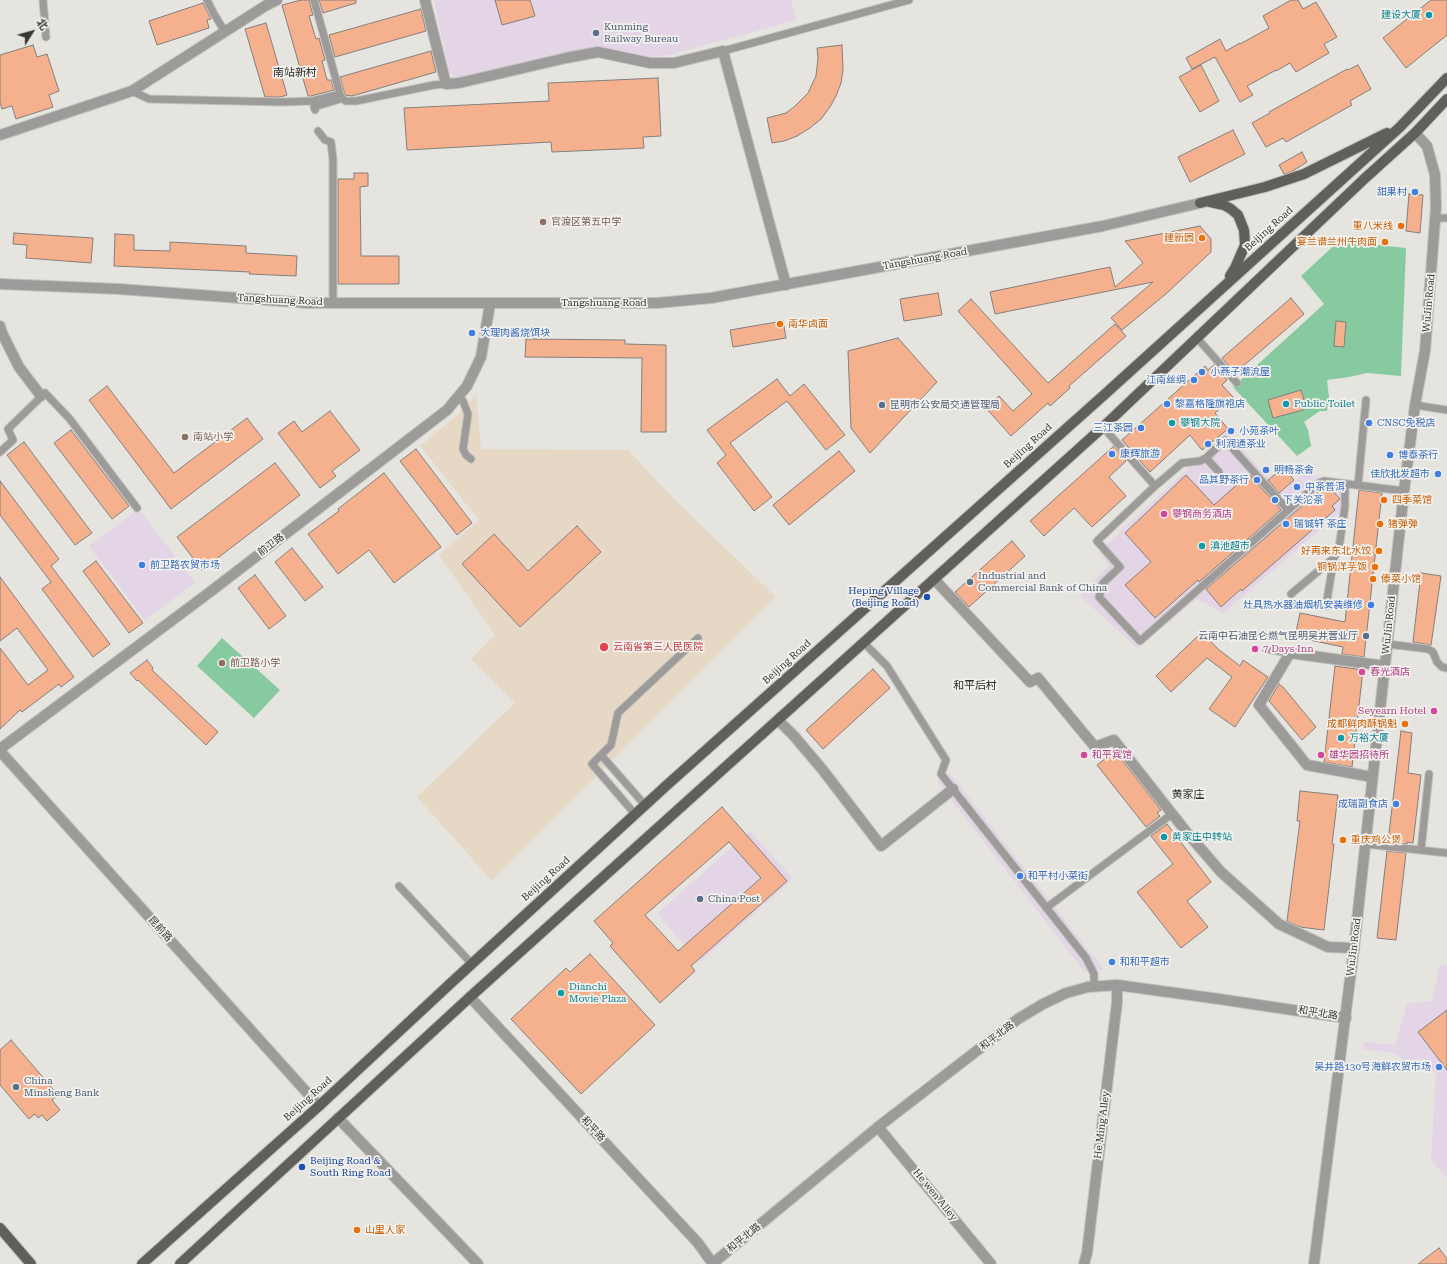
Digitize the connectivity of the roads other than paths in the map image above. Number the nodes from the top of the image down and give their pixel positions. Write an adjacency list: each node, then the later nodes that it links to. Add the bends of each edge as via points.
1 (43, 0): 8 (lane)
2 (207, 0): 7 (lane)
3 (277, 0): 7 (street)
4 (314, 0): 13 (lane)
5 (425, 0): 11 (street)
6 (909, 0): 9 (lane)
7 (225, 32): 12 (street)
8 (46, 37)
9 (723, 51): 11 (street, via 674,63 650,63 598,52); 24 (street)
10 (1447, 78): 16 (main road, Beijing Road)
11 (446, 84): 13 (lane, via 356,101 346,101)
12 (132, 91): 13 (lane, via 148,98 281,102 312,101); 19 (street)
13 (340, 96): 15 (lane, via 314,107)
14 (1447, 99): 18 (main road)
15 (315, 110)
16 (1400, 127): 20 (main road, via 1304,174 1265,187); 25 (main road, Beijing Road)
17 (318, 131): 26 (lane, via 331,142 333,160)
18 (1416, 133): 21 (street, WuJin Road, via 1427,146 1433,166); 29 (main road)
19 (0, 135)
20 (1200, 203): 24 (street, Tangshuang Road, via 1103,226); 25 (main road, via 1216,202 1224,205 1238,215 1244,230 1245,245 1235,268)
21 (1435, 218): 22 (lane); 34 (street, WuJin Road, via 1425,351)
22 (1447, 218)
23 (0, 284): 26 (street, Tangshuang Road)
24 (786, 285): 27 (street, Tangshuang Road, via 711,298 656,303)
25 (1223, 286): 64 (main road, Beijing Road)
26 (333, 303): 27 (street, Tangshuang Road)
27 (490, 304): 32 (street, 前卫路, via 481,357)
28 (0, 326): 31 (street, via 19,367)
29 (1197, 338): 30 (lane); 36 (main road)
30 (1237, 383)
31 (41, 396): 37 (lane, via 8,429 13,440); 45 (lane, via 45,393 69,418)
32 (459, 397): 39 (lane, via 468,414 463,448); 59 (street, 前卫路, via 441,415)
33 (1366, 400): 42 (lane)
34 (1415, 405): 35 (lane); 44 (street, WuJin Road)
35 (1447, 410)
36 (1103, 427): 43 (lane); 48 (main road)
37 (0, 452)
38 (1206, 458): 40 (lane); 43 (lane, via 1182,463); 46 (lane, via 1225,440 1266,489)
39 (471, 459)
40 (1220, 472)
41 (1345, 484): 42 (lane); 46 (lane, via 1324,481 1318,483); 47 (lane, via 1345,506 1339,548)
42 (1358, 485): 44 (lane)
43 (1155, 486): 46 (lane, via 1097,541 1120,568 1103,583 1099,597 1140,641)
44 (1404, 491): 53 (street, WuJin Road)
45 (137, 508)
46 (1288, 510)
47 (1334, 558): 49 (lane); 50 (lane)
48 (934, 579): 52 (main road); 66 (street, via 1030,682 1038,678 1095,747 1114,740)
49 (1291, 594)
50 (1326, 606)
51 (698, 638): 60 (lane, via 618,713 611,745)
52 (864, 643): 58 (main road); 63 (lane, via 887,666 922,720 946,760 940,774)
53 (1387, 644): 56 (street, WuJin Road); 57 (lane, via 1428,649 1433,652 1437,662)
54 (1266, 649): 55 (lane)
55 (1290, 653): 56 (street); 62 (street, via 1259,705 1307,765)
56 (1385, 666): 62 (street, WuJin Road)
57 (1447, 668)
58 (778, 720): 63 (street, via 822,769 881,846); 76 (main road)
59 (0, 750): 78 (street, 昆前路)
60 (601, 755): 64 (lane); 65 (lane, via 592,764)
61 (1429, 774): 68 (lane)
62 (1372, 777): 67 (street, WuJin Road)
63 (953, 789): 71 (lane)
64 (645, 806): 65 (main road, Beijing Road)
65 (635, 814): 73 (main road, Beijing Road)
66 (1172, 814): 71 (lane); 72 (street, via 1221,872 1279,924 1328,947)
67 (1365, 844): 68 (lane); 72 (street, WuJin Road)
68 (1421, 850): 69 (lane)
69 (1447, 853)
70 (399, 886): 73 (lane)
71 (1046, 908): 75 (lane, via 1086,958 1094,974)
72 (1354, 948): 77 (street, WuJin Road)
73 (472, 964): 78 (main road, Beijing Road)
74 (1116, 986): 75 (street, 和平北路); 77 (street, 和平北路); 88 (street, He Ming Alley, via 1117,1002)
75 (1094, 987): 80 (street, 和平北路, via 1066,993 1018,1019)
76 (470, 997): 79 (main road); 86 (street, 和平路, via 698,1243)
77 (1346, 1018): 89 (street, WuJin Road)
78 (319, 1106): 83 (main road, Beijing Road)
79 (338, 1118): 84 (main road); 85 (street)
80 (878, 1127): 86 (street, 和平北路); 87 (street, He wen Alley)
81 (0, 1228): 82 (main road)
82 (32, 1264)
83 (142, 1264)
84 (180, 1264)
85 (478, 1264)
86 (712, 1264)
87 (991, 1264)
88 (1084, 1264)
89 (1314, 1264)

